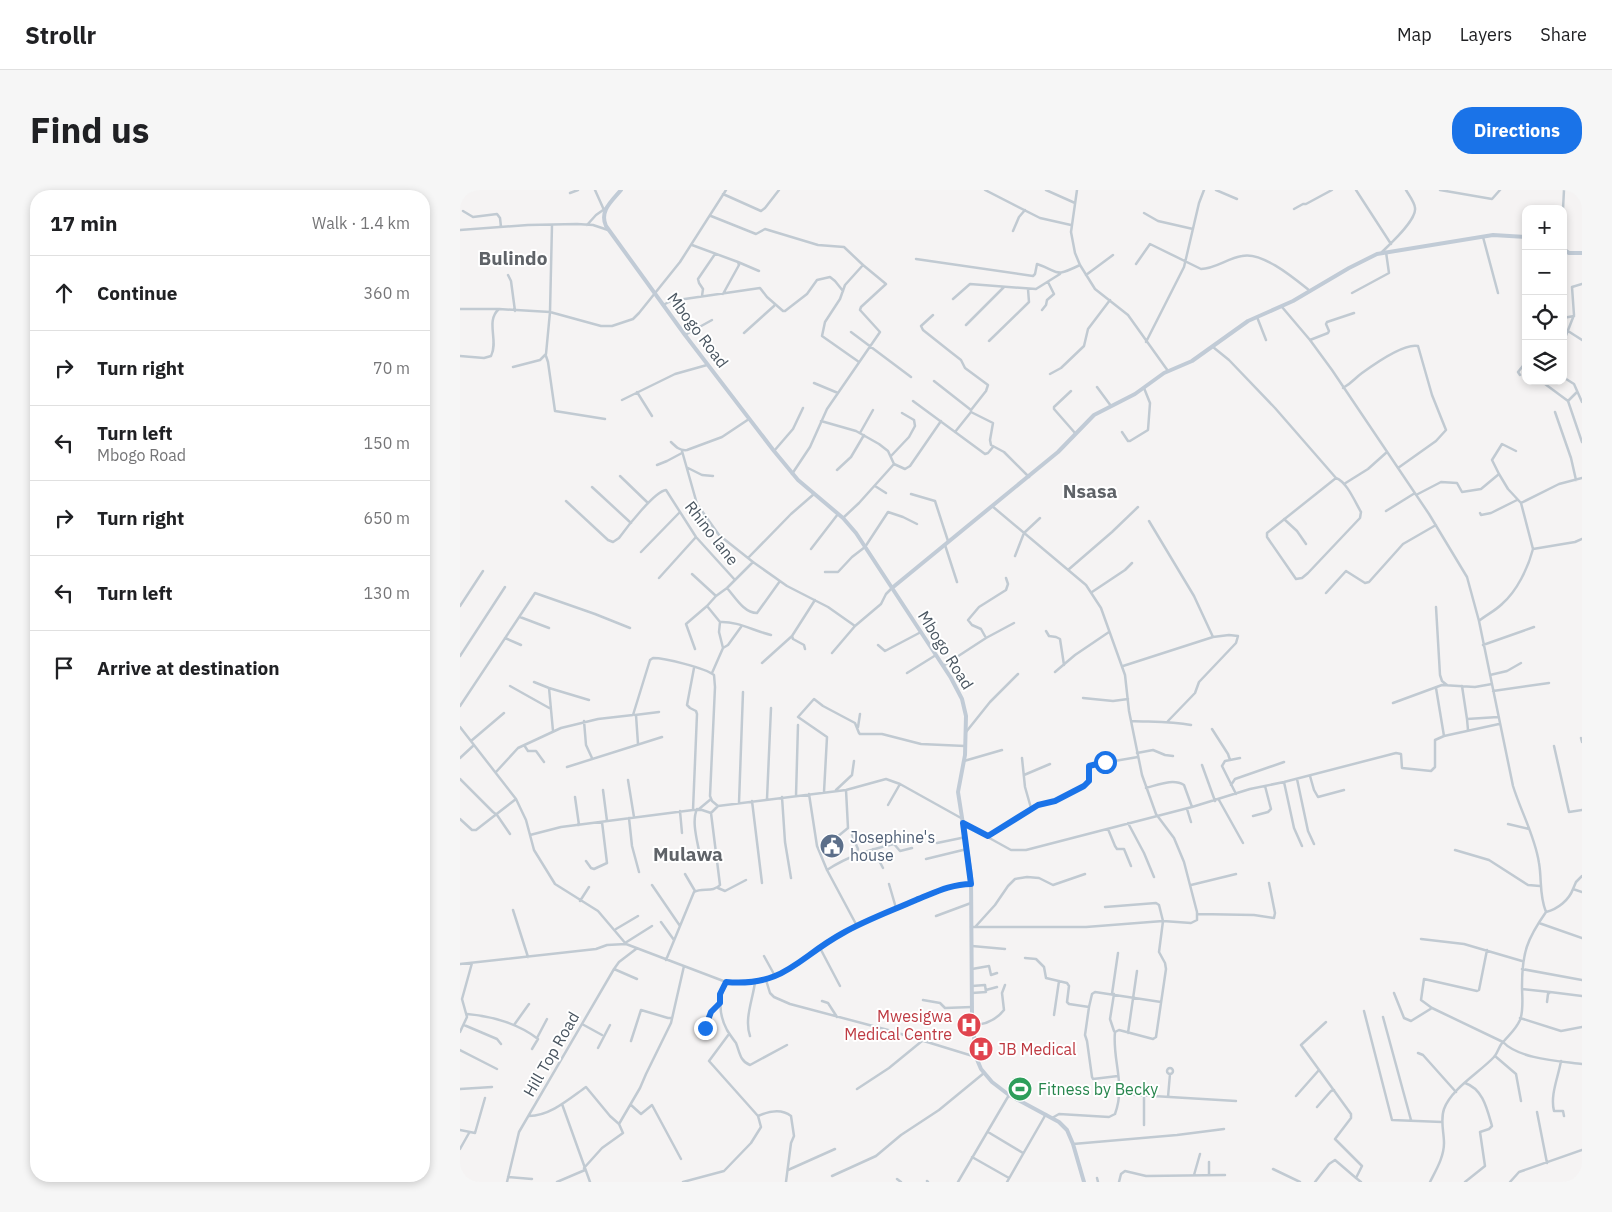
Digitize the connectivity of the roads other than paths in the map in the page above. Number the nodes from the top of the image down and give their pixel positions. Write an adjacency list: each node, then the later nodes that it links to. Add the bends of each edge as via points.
1 (578, 190): 17 (street)
2 (594, 190): 23 (street)
3 (621, 190): 23 (main road)
4 (726, 190): 18 (street)
5 (779, 190): 18 (street, via 761,211)
6 (986, 190): 24 (street)
7 (1046, 190): 20 (street)
8 (1077, 190): 20 (street)
9 (1204, 190): 32 (street)
10 (1216, 190): 19 (street)
11 (1332, 190): 22 (street)
12 (1356, 190): 38 (street)
13 (1406, 190): 38 (street, via 1415,207 1414,213)
14 (1440, 190): 15 (street, via 1492,199)
15 (1499, 190)
16 (1564, 190): 21 (street)
17 (570, 193)
18 (723, 194): 27 (street)
19 (1238, 199)
20 (1075, 203): 30 (street)
21 (1563, 205)
22 (1294, 208)
23 (605, 209): 29 (street); 34 (main road, Mbogo Road, via 604,222)
24 (1025, 210): 30 (street, via 1040,218); 35 (street)
25 (463, 211): 31 (street, via 472,217 497,214)
26 (1144, 213): 32 (street, via 1158,221)
27 (710, 216): 39 (street); 50 (street, via 754,233 765,229 818,245 844,247)
28 (552, 225): 29 (street); 31 (street); 76 (street)
29 (587, 225): 34 (street)
30 (1071, 225): 51 (street)
31 (501, 227): 33 (street)
32 (1193, 229): 48 (street)
33 (460, 230)
34 (610, 231): 62 (main road, Mbogo Road)
35 (1013, 231)
36 (1483, 236): 37 (main road); 41 (main road); 64 (street)
37 (1522, 236)
38 (1391, 244): 42 (street)
39 (691, 245): 44 (street); 62 (street)
40 (1565, 250): 43 (main road)
41 (1386, 252): 42 (main road); 63 (street, via 1389,273)
42 (1381, 253): 61 (main road)
43 (1582, 253)
44 (715, 254): 47 (street); 66 (street, via 698,279 703,289)
45 (1113, 255): 55 (street)
46 (916, 259): 53 (street, via 1033,276 1038,264)
47 (738, 262): 52 (street); 65 (street)
48 (1185, 263): 49 (street, via 1150,244); 61 (street, via 1205,269 1250,255 1267,262); 93 (street)
49 (1136, 264)
50 (863, 265): 60 (street, via 846,282); 94 (street, via 886,284 860,308 880,332)
51 (1080, 265): 53 (street); 55 (street)
52 (759, 271)
53 (1061, 274): 56 (street)
54 (508, 275): 75 (street)
55 (1086, 275): 68 (street)
56 (1048, 282): 59 (street, via 1036,289); 74 (street, via 1054,294)
57 (1582, 284): 79 (street, via 1572,287)
58 (1004, 287): 59 (street); 67 (street, via 970,284); 83 (street)
59 (1028, 289): 92 (street, via 1029,302)
60 (843, 291): 69 (street, via 830,277 817,280 807,294 785,311); 100 (street, via 825,322 822,336)
61 (1310, 291): 71 (main road)
62 (654, 293): 70 (main road, Mbogo Road); 76 (street, via 635,318 612,326)
63 (1352, 293)
64 (1498, 293)
65 (723, 294): 66 (street); 69 (street, via 760,288)
66 (702, 296): 70 (street)
67 (953, 300)
68 (1110, 300): 93 (street, via 1128,315); 105 (street, via 1088,329 1084,346)
69 (775, 304): 86 (street)
70 (663, 305): 87 (main road, Mbogo Road)
71 (1282, 307): 80 (main road); 89 (street)
72 (460, 309): 73 (street)
73 (499, 309): 75 (street); 98 (street, via 493,319 491,356)
74 (1042, 310)
75 (515, 311): 76 (street)
76 (550, 312): 99 (street)
77 (1354, 313): 89 (street, via 1327,322 1328,333)
78 (933, 315): 126 (street, via 921,326 923,330 988,385)
79 (1574, 316): 81 (street); 85 (street)
80 (1257, 317): 88 (street); 95 (main road)
81 (1567, 317)
82 (712, 320): 87 (street)
83 (966, 326)
84 (851, 332): 94 (street)
85 (1568, 332): 90 (street); 91 (street)
86 (744, 333)
87 (685, 336): 101 (main road, Mbogo Road)
88 (1266, 340)
89 (1310, 340): 114 (street)
90 (1565, 340)
91 (1582, 340)
92 (989, 341)
93 (1146, 342): 96 (street)
94 (870, 347): 100 (street); 107 (street)
95 (1213, 348): 104 (main road); 157 (street, via 1276,408)
96 (1152, 349): 97 (street); 104 (street)
97 (1149, 352)
98 (460, 356)
99 (546, 356): 102 (street); 130 (street, via 555,411)
100 (859, 362): 118 (street)
101 (707, 365): 116 (street, via 675,374); 131 (main road, Mbogo Road)
102 (513, 367)
103 (1522, 367): 106 (street, via 1518,372)
104 (1168, 372): 113 (main road)
105 (1050, 374)
106 (1520, 375)
107 (911, 377)
108 (1567, 380): 117 (street)
109 (934, 381): 126 (street)
110 (814, 382): 118 (street)
111 (1546, 385): 121 (street)
112 (1097, 387): 123 (street)
113 (1144, 388): 123 (main road); 135 (street, via 1150,403 1148,430 1130,441)
114 (1343, 388): 145 (street); 150 (street, via 1393,353 1418,346 1432,396 1446,430)
115 (1071, 391): 138 (street, via 1054,410)
116 (637, 392): 119 (street); 129 (street)
117 (1577, 392): 121 (street); 122 (street)
118 (838, 394): 132 (street)
119 (622, 400)
120 (913, 401): 133 (street)
121 (1568, 401): 140 (street)
122 (1582, 402)
123 (1111, 406): 138 (main road, via 1094,415)
124 (803, 408): 144 (street, via 793,429)
125 (874, 410): 136 (street)
126 (971, 411): 134 (street); 141 (street, via 993,423 989,443)
127 (902, 412): 146 (street, via 914,420 915,426)
128 (1555, 412): 159 (street)
129 (652, 416)
130 (605, 419)
131 (749, 419): 142 (street, via 722,437); 144 (main road, Mbogo Road)
132 (821, 421): 136 (street); 152 (street, via 810,447)
133 (941, 421): 134 (street); 147 (street, via 908,468)
134 (955, 432): 141 (street, via 985,454)
135 (1122, 432)
136 (860, 433): 137 (street)
137 (864, 435): 146 (street, via 884,447); 151 (street, via 851,457)
138 (1076, 435): 156 (main road)
139 (671, 442): 142 (street)
140 (1582, 442)
141 (993, 447): 156 (street, via 1004,452)
142 (683, 451): 148 (street); 149 (street)
143 (1516, 451): 153 (street, via 1502,444 1492,460)
144 (774, 452): 152 (main road, Mbogo Road)
145 (1387, 452): 150 (street); 160 (street)
146 (891, 456): 147 (street)
147 (894, 464): 161 (street)
148 (657, 465)
149 (688, 468): 155 (street); 194 (street, via 698,504 713,528)
150 (1398, 468): 166 (street)
151 (838, 470)
152 (792, 474): 164 (main road, Mbogo Road)
153 (1499, 474): 166 (street, via 1476,491 1462,492 1457,483 1441,482); 167 (street)
154 (620, 476): 169 (street)
155 (713, 476)
156 (1029, 477): 171 (main road)
157 (1336, 478): 160 (street); 179 (street)
158 (1582, 478): 159 (street)
159 (1576, 480): 170 (street, via 1559,484)
160 (1344, 484): 179 (street, via 1361,512 1360,518 1308,573 1298,579 1266,535)
161 (875, 486): 163 (street); 177 (street)
162 (592, 487): 181 (street)
163 (886, 493)
164 (814, 494): 176 (main road, Mbogo Road); 194 (street)
165 (911, 494): 187 (street, via 935,501)
166 (1416, 494): 173 (street); 183 (street)
167 (1517, 500): 170 (street); 175 (street, via 1491,513)
168 (566, 502): 181 (street, Rhino lane, via 611,542 619,538)
169 (648, 503): 174 (street, Rhino lane, via 666,490); 181 (street, Rhino lane)
170 (1521, 503): 191 (street)
171 (992, 506): 184 (street); 187 (main road)
172 (1138, 507): 197 (street)
173 (1386, 511)
174 (680, 513): 185 (street, Rhino lane); 192 (street)
175 (1480, 513)
176 (838, 514): 177 (main road, Mbogo Road); 190 (street)
177 (843, 518): 189 (main road, Mbogo Road)
178 (1040, 518): 184 (street)
179 (1284, 519): 188 (street)
180 (1149, 521): 232 (street, via 1194,596)
181 (631, 523)
182 (917, 524): 189 (street, via 888,512)
183 (1436, 525): 210 (street, via 1403,544 1368,583 1346,571); 216 (street, via 1467,577)
184 (1024, 533): 193 (street); 197 (street)
185 (696, 536): 201 (street); 203 (street, Rhino lane)
186 (1582, 539): 191 (street)
187 (947, 544): 205 (street); 208 (main road)
188 (1306, 544)
189 (865, 548): 199 (street, via 838,572); 208 (main road, Mbogo Road)
190 (812, 549)
191 (1533, 549): 217 (street, via 1528,566 1514,590 1504,603)
192 (641, 552)
193 (1015, 556)
194 (748, 558): 195 (street)
195 (753, 562): 203 (street); 204 (street)
196 (1132, 563): 209 (street)
197 (1068, 570): 209 (street)
198 (483, 571): 213 (street)
199 (825, 572)
200 (692, 574): 211 (street)
201 (658, 578)
202 (1006, 578): 234 (street, via 1006,590 979,608 968,620 981,629)
203 (735, 580): 207 (street)
204 (780, 581): 207 (street, via 755,613 747,610); 212 (street)
205 (957, 582)
206 (505, 587): 243 (street)
207 (727, 588): 211 (street)
208 (892, 588): 223 (street, via 881,604); 228 (main road, Mbogo Road)
209 (1092, 592): 229 (street)
210 (1326, 592)
211 (716, 596): 214 (street)
212 (815, 600): 223 (street); 231 (street)
213 (460, 606)
214 (707, 606): 220 (street); 239 (street, via 686,624)
215 (1436, 607): 258 (street, via 1440,675)
216 (1477, 612): 217 (street); 219 (street)
217 (1486, 615): 219 (street)
218 (520, 616): 225 (street); 226 (street, via 536,593); 233 (street)
219 (1479, 621): 237 (street)
220 (720, 622): 222 (street, via 730,621); 238 (street)
221 (1014, 623): 234 (street)
222 (741, 626): 230 (street); 238 (street)
223 (855, 626): 241 (street)
224 (1534, 627): 237 (street)
225 (549, 628)
226 (630, 628)
227 (1046, 631): 246 (street, via 1049,636 1060,639)
228 (921, 632): 236 (street, via 885,651); 242 (main road, Mbogo Road)
229 (1109, 632): 246 (street); 248 (street)
230 (771, 635)
231 (792, 636): 240 (street, via 804,644); 244 (street)
232 (1213, 637): 248 (street); 280 (street, via 1236,634 1238,638 1199,682 1195,693)
233 (505, 638): 235 (street); 269 (street)
234 (986, 638): 247 (street)
235 (521, 645)
236 (878, 645)
237 (1483, 646): 254 (street)
238 (723, 648): 251 (street)
239 (694, 649)
240 (805, 649)
241 (832, 652)
242 (936, 655): 247 (main road, Mbogo Road); 252 (street)
243 (460, 656)
244 (762, 663)
245 (1521, 663): 254 (street)
246 (1064, 665): 250 (street)
247 (943, 666): 289 (main road, Mbogo Road, via 962,699)
248 (1123, 666): 266 (street)
249 (694, 668): 251 (street); 275 (street, via 661,658 651,659); 345 (street, via 687,705 697,714)
250 (1055, 672)
251 (712, 673): 335 (street, via 715,679)
252 (907, 673)
253 (1018, 674): 289 (street)
254 (1490, 675): 257 (street)
255 (534, 682): 261 (street)
256 (1549, 683): 263 (street)
257 (1492, 684): 260 (street); 263 (street)
258 (1447, 685): 260 (street); 262 (street)
259 (510, 686): 271 (street)
260 (1462, 686): 277 (street)
261 (549, 688): 267 (street); 271 (street)
262 (1436, 688): 268 (street); 290 (street)
263 (1493, 691): 276 (street)
264 (744, 692): 339 (street)
265 (1083, 698): 266 (street)
266 (1128, 699): 279 (street)
267 (589, 700)
268 (1394, 703)
269 (460, 706)
270 (771, 708): 336 (street)
271 (551, 709): 288 (street)
272 (659, 712): 275 (street)
273 (504, 713): 292 (street)
274 (860, 714): 285 (street)
275 (635, 715): 278 (street); 294 (street)
276 (1498, 717): 277 (street); 283 (street)
277 (1467, 719): 287 (street)
278 (584, 721): 288 (street); 302 (street, via 585,744)
279 (1131, 721): 280 (street); 299 (street)
280 (1168, 721): 282 (street)
281 (798, 724): 331 (street)
282 (1192, 724)
283 (1499, 724): 287 (street); 364 (street, via 1518,801)
284 (460, 727): 292 (street)
285 (858, 727): 296 (street, via 860,734 882,734 920,744); 328 (street, via 814,699 798,717 827,737)
286 (1212, 729): 305 (street)
287 (1468, 730): 290 (street)
288 (553, 731): 295 (street)
289 (966, 732): 296 (main road, Mbogo Road)
290 (1444, 736): 315 (street, via 1435,740 1435,767 1431,771 1402,768 1398,752)
291 (662, 737): 294 (street)
292 (471, 741): 293 (street)
293 (474, 744): 301 (street); 313 (street)
294 (638, 744): 302 (street)
295 (524, 745): 307 (street, via 528,751 536,751); 313 (street, via 511,754)
296 (965, 746): 306 (main road, Mbogo Road)
297 (1554, 746): 347 (street, via 1569,812)
298 (1002, 750): 306 (street)
299 (1137, 755): 300 (street, via 1153,750); 323 (street); 343 (street, via 1091,764 1089,781 1084,786 1055,801)
300 (1173, 756)
301 (460, 758)
302 (592, 758): 312 (street)
303 (1022, 758): 314 (street)
304 (1240, 758): 305 (street)
305 (1230, 760): 321 (street, via 1222,764)
306 (964, 761): 357 (main road, Mbogo Road, via 958,792)
307 (544, 762)
308 (854, 762): 327 (street, via 852,775)
309 (1284, 762): 321 (street)
310 (1050, 764): 314 (street)
311 (1202, 765): 337 (street)
312 (567, 767)
313 (496, 772): 334 (street)
314 (1024, 775): 343 (street)
315 (1310, 776): 316 (street); 326 (street, via 1318,797)
316 (1297, 779): 319 (street); 374 (street, via 1308,831)
317 (460, 780): 350 (street)
318 (628, 780): 353 (street)
319 (1284, 782): 322 (street); 375 (street, via 1294,828)
320 (900, 784): 325 (street, via 882,779); 340 (street); 357 (street)
321 (1231, 784): 330 (street)
322 (1265, 786): 330 (street); 352 (street, via 1270,811)
323 (1146, 788): 342 (street, via 1174,781 1181,783); 351 (street)
324 (602, 790): 356 (street)
325 (846, 790): 327 (street); 370 (street, via 848,828)
326 (1344, 790)
327 (835, 791): 328 (street)
328 (824, 792): 329 (street)
329 (809, 794): 331 (street); 386 (street, via 814,838)
330 (1236, 794): 337 (street)
331 (796, 796): 333 (street)
332 (576, 797): 362 (street)
333 (782, 797): 336 (street); 393 (street)
334 (516, 799): 350 (street); 367 (street)
335 (711, 799): 341 (street); 346 (street)
336 (767, 799): 338 (street)
337 (1217, 800): 342 (street); 373 (street)
338 (752, 801): 339 (street); 395 (street)
339 (739, 803): 341 (street)
340 (888, 805)
341 (718, 806): 349 (street)
342 (1192, 807): 344 (street)
343 (1031, 808): 369 (street)
344 (1186, 809): 351 (street); 359 (street)
345 (693, 810): 346 (street); 348 (street)
346 (698, 810): 349 (street); 381 (street, via 695,814)
347 (1582, 810)
348 (680, 811): 353 (street); 365 (street)
349 (711, 813): 403 (street)
350 (497, 814): 355 (street, via 474,831); 366 (street)
351 (1157, 816): 360 (street); 400 (street, via 1174,838)
352 (1253, 816)
353 (634, 817): 354 (street)
354 (628, 818): 356 (street); 387 (street)
355 (460, 819)
356 (607, 821): 358 (street)
357 (962, 821): 369 (street); 371 (main road, Mbogo Road)
358 (602, 822): 362 (street); 383 (street, via 607,863 594,869)
359 (1191, 822)
360 (1128, 823): 363 (street); 392 (street)
361 (1508, 824): 364 (street)
362 (579, 825): 367 (street)
363 (1108, 829): 369 (street, via 1020,851); 384 (street, via 1115,846 1124,850)
364 (1530, 829): 401 (street, via 1539,863)
365 (682, 833)
366 (510, 834)
367 (530, 835): 407 (street, via 534,850 555,884)
368 (852, 835): 380 (street, via 858,849)
369 (988, 836)
370 (836, 837)
371 (966, 837): 372 (street); 378 (main road, Mbogo Road)
372 (937, 843)
373 (1243, 843)
374 (1314, 844)
375 (1302, 846)
376 (912, 848): 377 (street, via 900,851 894,844)
377 (873, 849): 380 (street); 385 (street)
378 (967, 849): 382 (street); 398 (main road, Mbogo Road)
379 (1455, 850): 401 (street, via 1489,860 1528,885)
380 (856, 854): 386 (street)
381 (700, 856)
382 (926, 859)
383 (586, 862)
384 (1131, 866)
385 (883, 868)
386 (827, 870): 421 (street)
387 (639, 872)
388 (685, 874): 405 (street)
389 (1085, 874): 422 (street, via 1053,885 1039,878 1015,880)
390 (1236, 874): 400 (street)
391 (1582, 876): 404 (street)
392 (1154, 877)
393 (791, 878)
394 (746, 880): 403 (street, via 726,891)
395 (762, 883)
396 (1269, 883): 413 (street, via 1274,918)
397 (889, 884): 410 (street)
398 (971, 884): 408 (main road, Mbogo Road); 410 (street, via 947,888)
399 (652, 885): 420 (street)
400 (1191, 885): 413 (street)
401 (1540, 886): 412 (street)
402 (590, 887): 407 (street)
403 (718, 888): 405 (street)
404 (1573, 889): 406 (street); 412 (street, via 1568,899)
405 (695, 891): 420 (street)
406 (1582, 892)
407 (580, 901): 423 (street, via 598,911)
408 (971, 902): 415 (street); 422 (main road, Mbogo Road)
409 (1104, 907): 416 (street, via 1156,903)
410 (896, 908): 421 (street)
411 (513, 910): 435 (street)
412 (1546, 912): 418 (street)
413 (1198, 914): 416 (street, via 1191,923)
414 (638, 916): 423 (street)
415 (936, 916)
416 (1163, 921): 422 (street, via 1086,927); 470 (street, via 1159,952 1166,966)
417 (661, 922): 426 (street)
418 (1539, 923): 424 (street); 438 (street, via 1531,934)
419 (652, 926): 427 (street)
420 (680, 926): 426 (street)
421 (857, 926): 429 (street)
422 (974, 927): 428 (main road, Mbogo Road)
423 (615, 930): 427 (street)
424 (1582, 938)
425 (1421, 939): 432 (street)
426 (674, 940): 437 (street)
427 (626, 944): 430 (street); 435 (street)
428 (972, 946): 431 (street); 443 (main road, Mbogo Road)
429 (820, 948): 447 (street); 455 (street)
430 (636, 949): 437 (street); 442 (street, Hill Top Road)
431 (1005, 949)
432 (1487, 950): 438 (street); 460 (street)
433 (1118, 953): 464 (street)
434 (764, 956): 447 (street)
435 (528, 957): 439 (street)
436 (1025, 958): 451 (street, via 1036,959 1044,967 1046,978)
437 (666, 960): 441 (street)
438 (1522, 961): 444 (street)
439 (472, 963): 440 (street); 478 (street, via 462,999)
440 (460, 964)
441 (684, 966): 452 (street); 482 (street)
442 (614, 969): 448 (street); 486 (street, Hill Top Road)
443 (972, 969): 446 (street, via 989,966 990,975); 456 (main road, Mbogo Road)
444 (1522, 969): 450 (street); 458 (street)
445 (1137, 971): 467 (street)
446 (997, 973)
447 (775, 976): 449 (street)
448 (637, 979)
449 (766, 980): 453 (street); 480 (street, via 770,992 778,999)
450 (1582, 980)
451 (1059, 981): 475 (street, via 1067,982 1069,986 1068,1004); 479 (street)
452 (726, 982): 453 (street); 472 (street)
453 (755, 982): 498 (street, via 749,1011)
454 (1005, 985): 490 (street, via 1002,993 1004,1010 996,1019)
455 (840, 986)
456 (972, 986): 459 (street, via 985,985); 462 (main road, Mbogo Road)
457 (997, 988): 459 (street)
458 (1522, 989): 461 (street); 483 (street)
459 (986, 990): 462 (street)
460 (1477, 991): 465 (street); 476 (street, via 1424,979 1421,1000)
461 (1550, 992): 466 (street); 471 (street)
462 (972, 993): 474 (main road, Mbogo Road)
463 (1394, 993): 476 (street, via 1407,1021)
464 (1113, 994): 467 (street); 475 (street, via 1092,993); 494 (street, via 1110,1019)
465 (1482, 994)
466 (1582, 996)
467 (1133, 997): 470 (street); 495 (street)
468 (923, 1000): 474 (street, via 940,1003 945,1008)
469 (822, 1001): 480 (street, via 828,1002)
470 (1162, 1002): 495 (street, via 1156,1037)
471 (1547, 1002)
472 (720, 1003): 492 (street, via 711,1012); 496 (street)
473 (529, 1004): 489 (street)
474 (972, 1007): 490 (main road, Mbogo Road)
475 (1089, 1007): 517 (street, via 1085,1035 1092,1077)
476 (1432, 1008): 502 (street)
477 (1364, 1011): 543 (street, via 1392,1120)
478 (467, 1014): 488 (street); 489 (street)
479 (1054, 1015)
480 (836, 1017): 500 (street)
481 (1383, 1017): 543 (street)
482 (672, 1018): 501 (street, via 641,1010); 533 (street)
483 (1520, 1018): 491 (street, via 1561,1031); 502 (street, via 1512,1035)
484 (547, 1019): 499 (street)
485 (1326, 1022): 514 (street, via 1301,1045)
486 (582, 1024): 497 (street); 539 (street, Hill Top Road)
487 (610, 1024): 497 (street)
488 (464, 1025): 493 (street); 503 (street, via 497,1039)
489 (514, 1025): 499 (street)
490 (972, 1025): 510 (main road, Mbogo Road)
491 (1582, 1026)
492 (705, 1028)
493 (460, 1032)
494 (1115, 1032): 495 (street); 517 (street)
495 (1128, 1033)
496 (729, 1034): 504 (street, via 741,1058 749,1065); 540 (street, via 709,1061)
497 (603, 1036): 505 (street)
498 (750, 1036)
499 (537, 1038): 506 (street)
500 (922, 1040): 510 (street); 520 (street, via 889,1068)
501 (631, 1042)
502 (1503, 1042): 509 (street); 511 (street, via 1510,1049)
503 (501, 1044)
504 (787, 1045)
505 (598, 1048)
506 (532, 1049)
507 (460, 1050): 513 (street)
508 (1418, 1053): 523 (street, via 1424,1055)
509 (1496, 1056): 518 (street); 531 (street, via 1516,1074)
510 (976, 1057): 515 (main road, Mbogo Road)
511 (1561, 1061): 512 (street); 541 (street, via 1553,1104 1554,1111 1563,1111)
512 (1582, 1064)
513 (497, 1069)
514 (1319, 1070): 522 (street); 527 (street)
515 (984, 1073): 525 (main road, Mbogo Road); 567 (street, via 880,1153)
516 (1170, 1074): 528 (street)
517 (1119, 1076): 524 (street)
518 (1465, 1083): 523 (street); 589 (street, via 1482,1096 1492,1126 1480,1132 1485,1166)
519 (492, 1087): 521 (street)
520 (857, 1088)
521 (460, 1089)
522 (1334, 1090): 534 (street); 571 (street, via 1351,1116 1335,1139 1362,1166)
523 (1456, 1092): 544 (street, via 1444,1108)
524 (1120, 1094): 526 (street); 542 (street, via 1117,1110 1112,1116 1058,1114)
525 (1009, 1095): 538 (main road, Mbogo Road); 549 (street)
526 (1144, 1095): 528 (street); 546 (street)
527 (1296, 1096)
528 (1168, 1097): 530 (street)
529 (485, 1098): 550 (street, via 475,1133)
530 (1236, 1100)
531 (1521, 1101)
532 (562, 1104): 536 (street); 545 (street, via 586,1087); 561 (street)
533 (631, 1105): 545 (street); 558 (street, via 641,1114 652,1105)
534 (1317, 1107)
535 (546, 1108): 536 (street)
536 (550, 1111): 539 (street)
537 (1537, 1112): 560 (street)
538 (1046, 1114): 542 (main road, Mbogo Road); 555 (street)
539 (529, 1116): 568 (street, Hill Top Road, via 519,1132)
540 (758, 1116): 563 (street, via 769,1111 786,1112 791,1116 794,1136); 577 (street, via 761,1127 751,1143 724,1171)
541 (1564, 1116)
542 (1052, 1118): 551 (main road, Mbogo Road, via 1067,1130)
543 (1411, 1120): 544 (street)
544 (1442, 1122): 588 (street, via 1442,1156)
545 (619, 1124): 561 (street, via 622,1134 602,1148)
546 (1144, 1125)
547 (1224, 1129): 551 (street)
548 (460, 1130): 550 (street)
549 (988, 1132): 555 (street); 557 (street)
550 (469, 1133): 552 (street)
551 (1073, 1144): 582 (main road, Mbogo Road)
552 (460, 1149)
553 (834, 1149): 563 (street)
554 (1582, 1150): 560 (street)
555 (1022, 1153): 569 (street)
556 (1200, 1154): 565 (street)
557 (972, 1157): 569 (street); 580 (street)
558 (681, 1159)
559 (1209, 1162): 564 (street)
560 (1547, 1163): 590 (street, via 1519,1172)
561 (585, 1169): 575 (street); 576 (street)
562 (1272, 1169): 585 (street)
563 (788, 1170): 578 (street)
564 (1209, 1174): 565 (street); 566 (street)
565 (1194, 1175): 584 (street, via 1146,1176 1125,1171)
566 (1225, 1175)
567 (832, 1176)
568 (508, 1177): 572 (street); 574 (street, Hill Top Road)
569 (1009, 1178): 581 (street)
570 (1097, 1178): 583 (street)
571 (1356, 1178): 586 (street, via 1335,1160); 587 (street)
572 (532, 1179)
573 (897, 1180): 579 (street)
574 (507, 1182)
575 (557, 1182)
576 (590, 1182)
577 (683, 1182)
578 (786, 1182)
579 (901, 1182)
580 (958, 1182)
581 (1007, 1182)
582 (1084, 1182)
583 (1098, 1182)
584 (1119, 1182)
585 (1300, 1182)
586 (1315, 1182)
587 (1361, 1182)
588 (1430, 1182)
589 (1464, 1182)
590 (1510, 1182)

